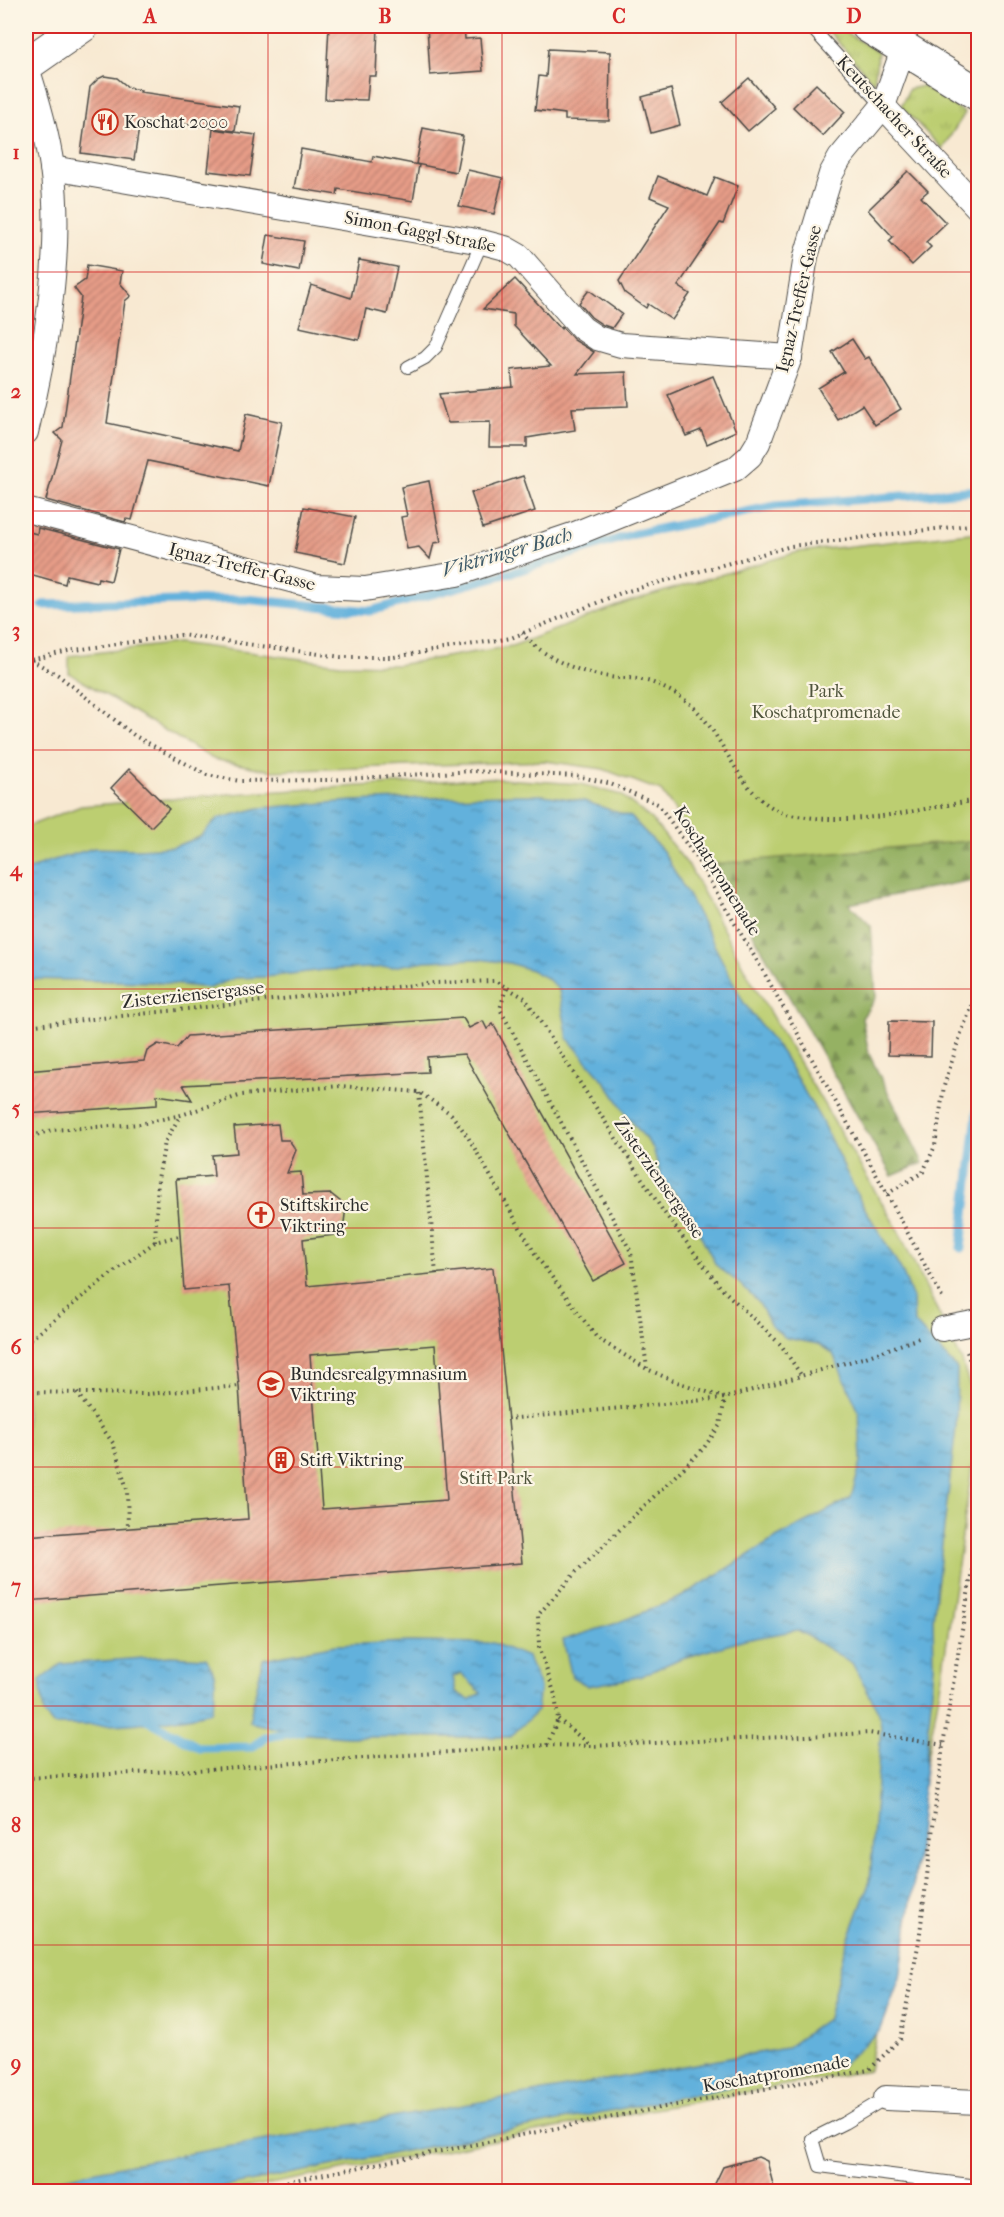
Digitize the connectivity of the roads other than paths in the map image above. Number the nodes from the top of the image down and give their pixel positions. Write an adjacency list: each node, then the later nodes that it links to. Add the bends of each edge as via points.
1 (82, 26): 5 (main road)
2 (810, 26): 7 (lane, Keutschacher Straße)
3 (868, 26): 4 (main road)
4 (904, 47): 6 (main road); 7 (street, Ignaz-Treffer-Gasse)
5 (26, 65): 8 (street)
6 (978, 94)
7 (883, 106): 9 (street, Keutschacher Straße); 11 (street, Ignaz-Treffer-Gasse, via 831,174 806,256)
8 (52, 168): 10 (street, Simon-Gaggl-Straße); 13 (street, via 50,302)
9 (978, 208)
10 (482, 242): 11 (street, Simon-Gaggl-Straße, via 519,256 582,328 597,338 621,345); 12 (lane, via 436,347)
11 (790, 357): 14 (street, Ignaz-Treffer-Gasse, via 758,443 735,469 574,534 457,574 365,590 317,587)
12 (408, 367)
13 (26, 432)
14 (26, 510)
15 (886, 2098): 16 (street); 17 (lane, via 812,2139 820,2166)
16 (978, 2102)
17 (978, 2186)

